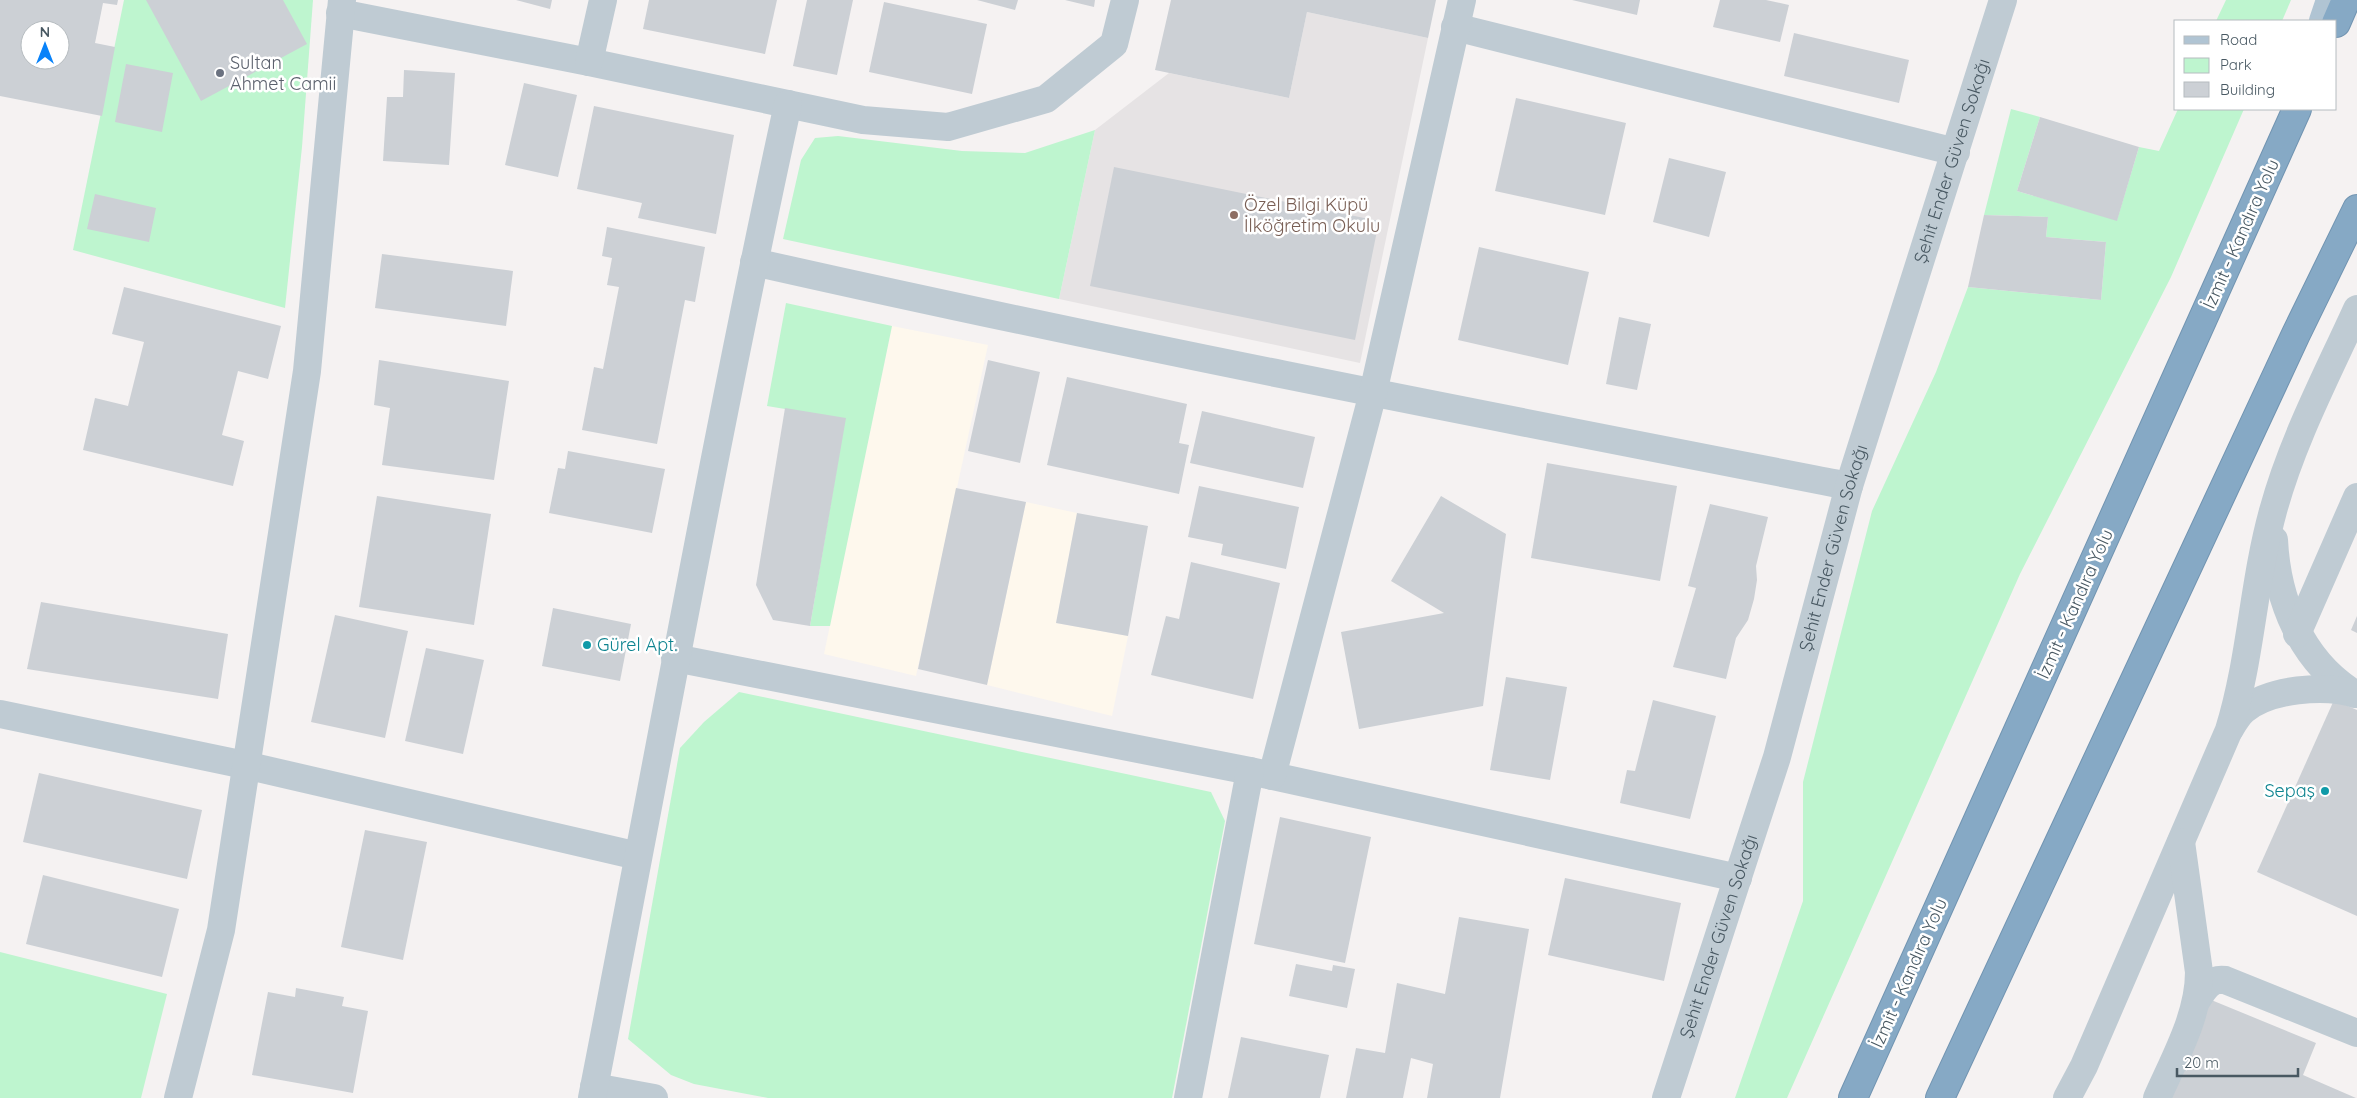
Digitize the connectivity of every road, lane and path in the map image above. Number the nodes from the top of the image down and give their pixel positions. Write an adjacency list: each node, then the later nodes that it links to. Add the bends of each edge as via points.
1 (604, 0): 11 (street)
2 (1125, 0): 12 (street, via 1114,44 1046,100 948,127 863,120)
3 (1462, 0): 10 (street)
4 (2003, 0): 14 (street, Şehit Ender Güven Sokağı)
5 (2330, 0): 8 (main road)
6 (2346, 0): 9 (highway)
7 (341, 7): 11 (street); 27 (street, via 306,371)
8 (2323, 20)
9 (2337, 21)
10 (1455, 28): 14 (street); 18 (street)
11 (589, 62): 12 (street)
12 (788, 104): 16 (street)
13 (2293, 117): 39 (highway, İzmit - Kandıra Yolu)
14 (1956, 152): 20 (street, Şehit Ender Güven Sokağı)
15 (2357, 209): 40 (highway)
16 (754, 262): 18 (street); 23 (street)
17 (2357, 309): 19 (street)
18 (1373, 393): 20 (street); 28 (street)
19 (2281, 484): 22 (street, via 2275,521 2276,558 2282,593); 26 (street, via 2267,533 2239,694)
20 (1850, 486): 31 (street, Şehit Ender Güven Sokağı, via 1777,758)
21 (2357, 497): 22 (street)
22 (2298, 634): 24 (street, via 2317,660)
23 (675, 658): 28 (street); 30 (street)
24 (2356, 694): 26 (street, via 2316,690 2273,696 2244,710)
25 (0, 714): 27 (street)
26 (2229, 730): 29 (street)
27 (245, 765): 30 (street); 35 (street, via 221,930)
28 (1261, 774): 31 (street); 37 (street)
29 (2181, 841): 32 (street, via 2199,972); 41 (street, via 2084,1066)
30 (638, 856): 34 (street)
31 (1738, 878): 38 (street, Şehit Ender Güven Sokağı)
32 (2197, 1000): 33 (street, via 2210,983 2225,980); 42 (street)
33 (2357, 1032)
34 (593, 1093): 36 (street)
35 (178, 1098)
36 (654, 1098)
37 (1188, 1098)
38 (1666, 1098)
39 (1853, 1098)
40 (1940, 1098)
41 (2067, 1098)
42 (2157, 1098)

